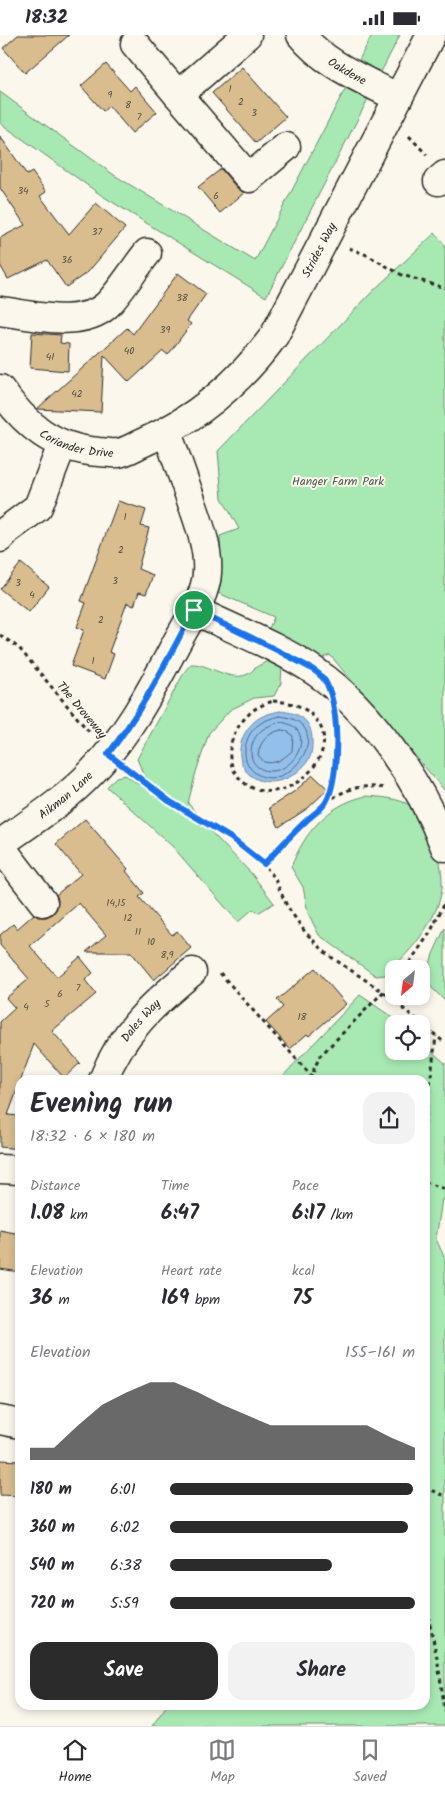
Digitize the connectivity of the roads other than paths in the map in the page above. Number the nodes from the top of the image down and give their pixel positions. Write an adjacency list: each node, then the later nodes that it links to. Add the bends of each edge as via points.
1 (247, 35): 5 (street)
2 (301, 35): 6 (street, Oakdene, via 332,63)
3 (431, 35): 6 (street, Strides Way)
4 (134, 44): 5 (street)
5 (178, 95): 7 (street, via 249,177)
6 (394, 107): 11 (street, Strides Way, via 282,323 259,357 232,385)
7 (286, 147)
8 (147, 253): 9 (street, via 107,305 93,315 71,320)
9 (0, 311)
10 (0, 389): 12 (street, Coriander Drive, via 36,428)
11 (167, 432): 12 (street, Coriander Drive, via 118,453 86,451); 14 (street, Aikman Lane, via 201,527 206,552 208,574)
12 (62, 445): 13 (street, via 38,507)
13 (0, 538)
14 (194, 610): 15 (street, Aikman Lane, via 146,698 108,754 70,792); 16 (street, via 302,663 350,700 383,738 420,793)
15 (0, 845): 17 (street)
16 (445, 847)
17 (43, 902)
18 (203, 969): 19 (street, Dales Way, via 172,989 131,1030 115,1051)
19 (105, 1075)
20 (0, 1169): 21 (street)
21 (15, 1170)
22 (0, 1419): 23 (street)
23 (15, 1423)

